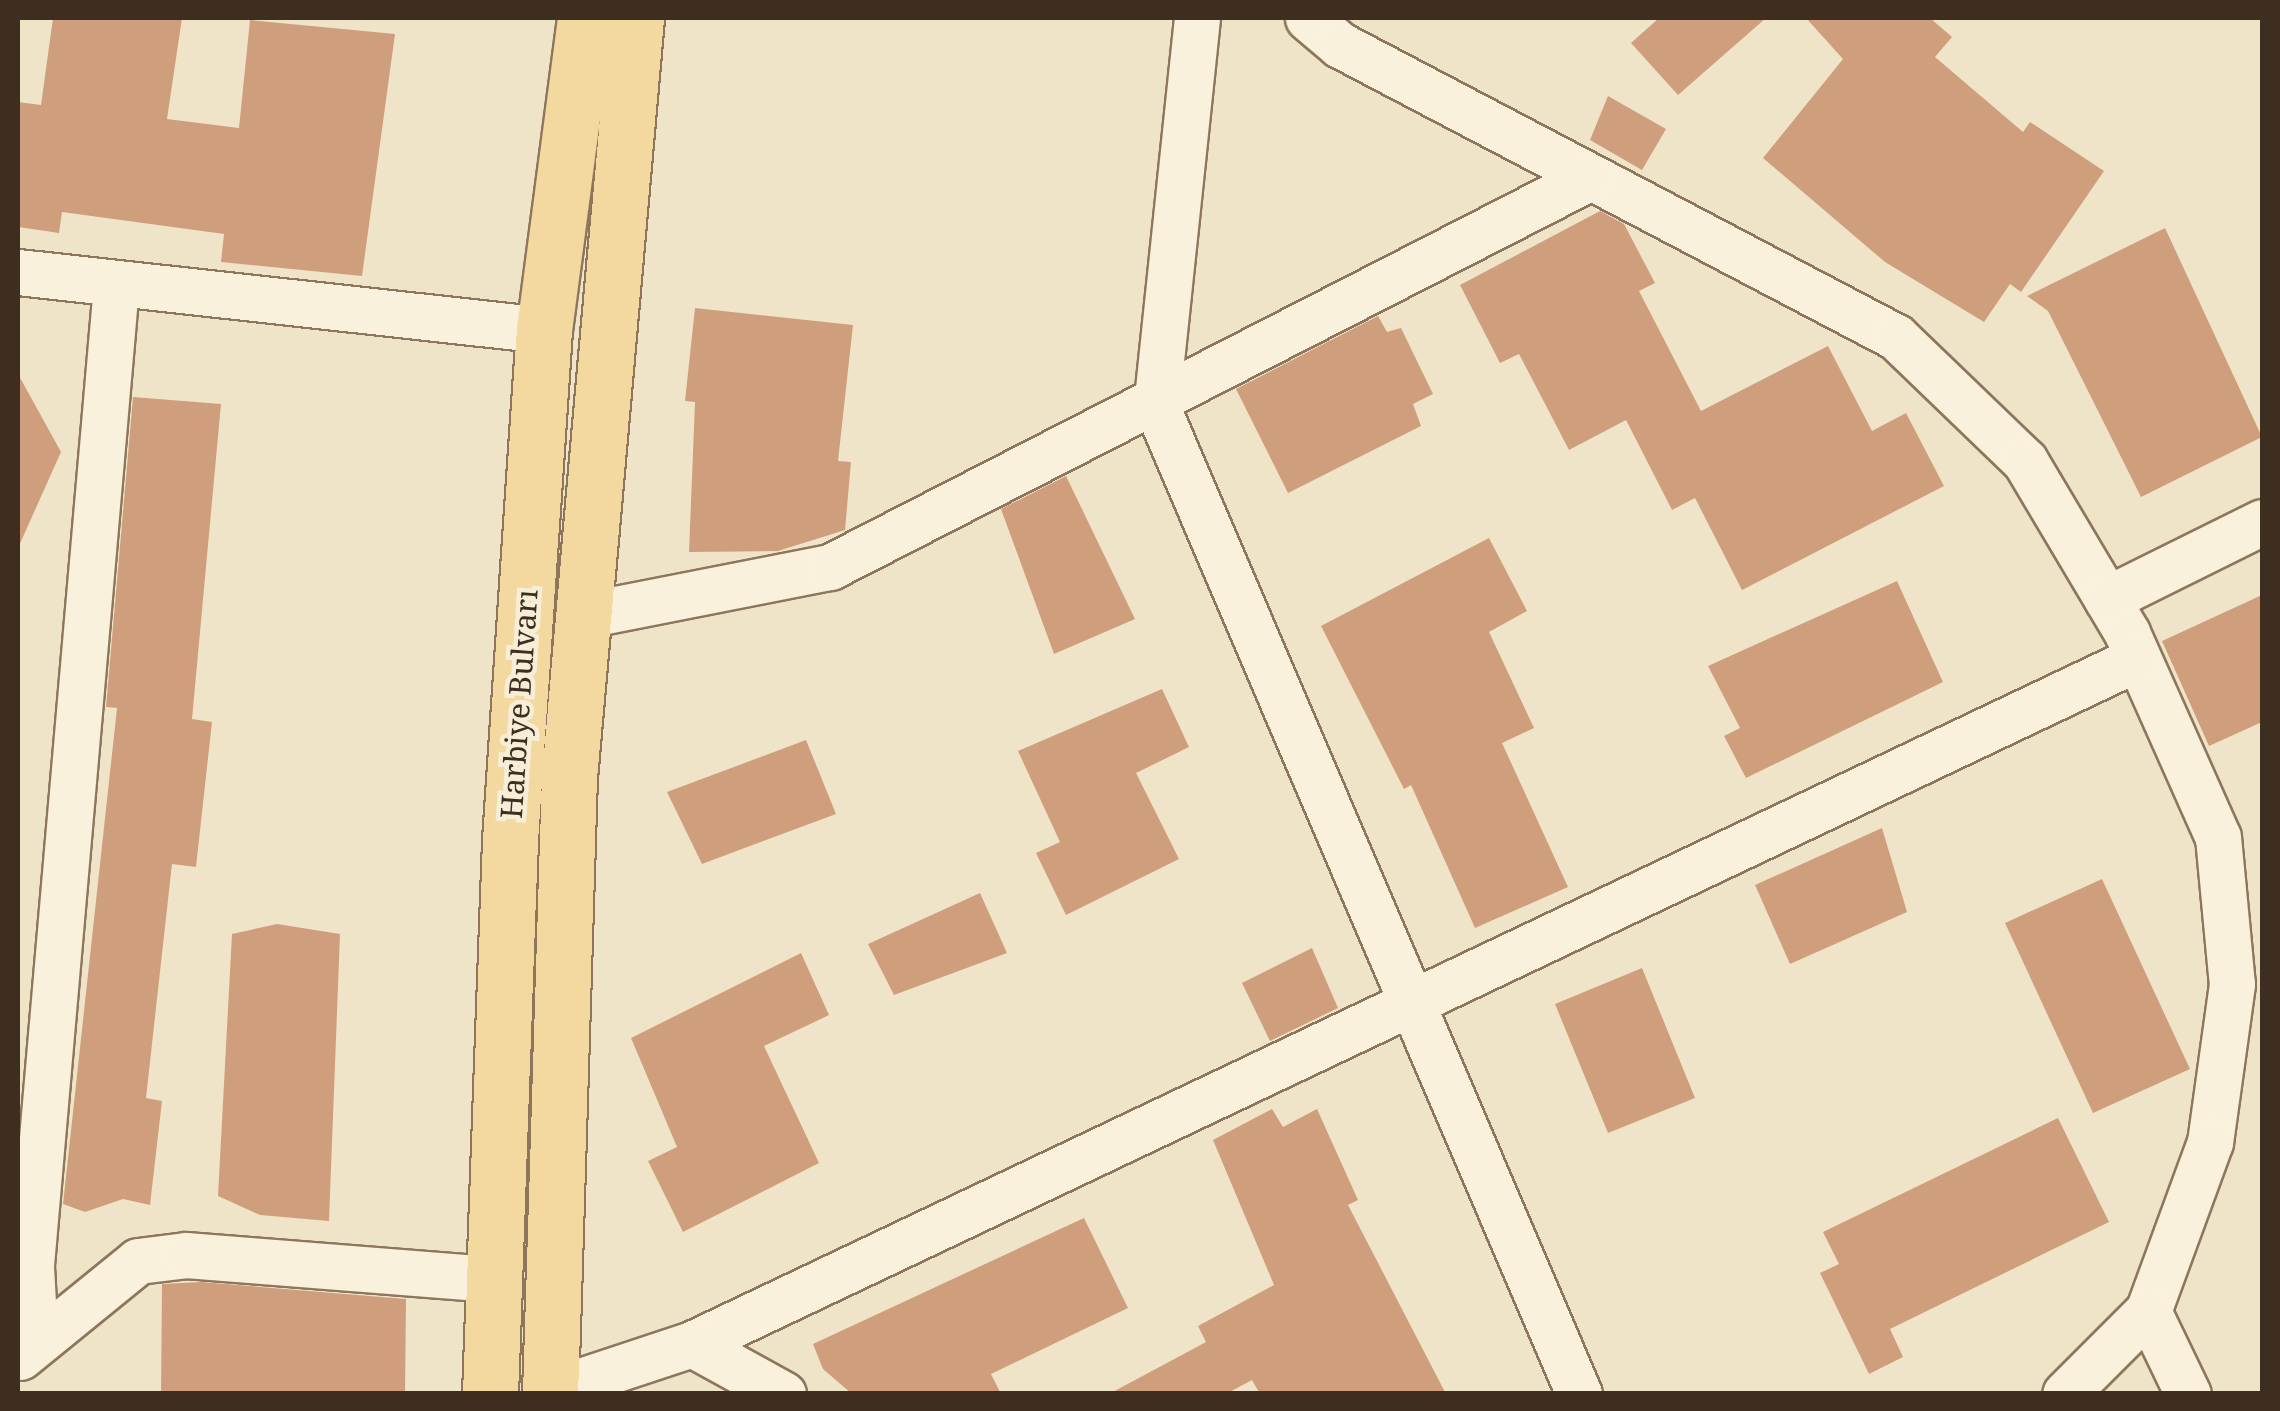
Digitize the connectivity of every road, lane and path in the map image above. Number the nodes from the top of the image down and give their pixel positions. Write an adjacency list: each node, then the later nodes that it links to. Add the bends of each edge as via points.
1 (585, 18): 8 (main road, Harbiye Bulvarı)
2 (636, 18): 12 (main road, Harbiye Bulvarı)
3 (1197, 18): 9 (street)
4 (1308, 18): 5 (street, via 1340,44)
5 (1590, 178): 9 (street); 11 (street, via 1896,337 2026,460)
6 (18, 272): 7 (street)
7 (116, 286): 8 (street); 17 (street)
8 (544, 330): 15 (main road, Harbiye Bulvarı)
9 (1156, 405): 12 (street, via 830,567); 14 (street)
10 (2262, 522): 11 (street)
11 (2107, 600): 13 (street)
12 (585, 614): 19 (main road, Harbiye Bulvarı, via 569,777)
13 (2138, 658): 14 (street); 16 (street, via 2218,837 2232,984 2210,1142)
14 (1411, 999): 18 (street); 22 (street)
15 (492, 1280): 17 (street, via 186,1255 138,1261); 20 (main road, Harbiye Bulvarı)
16 (2148, 1311): 23 (street); 24 (street)
17 (26, 1325)
18 (692, 1344): 19 (street); 21 (street)
19 (550, 1392)
20 (490, 1394)
21 (783, 1394)
22 (1579, 1394)
23 (2064, 1394)
24 (2188, 1394)

